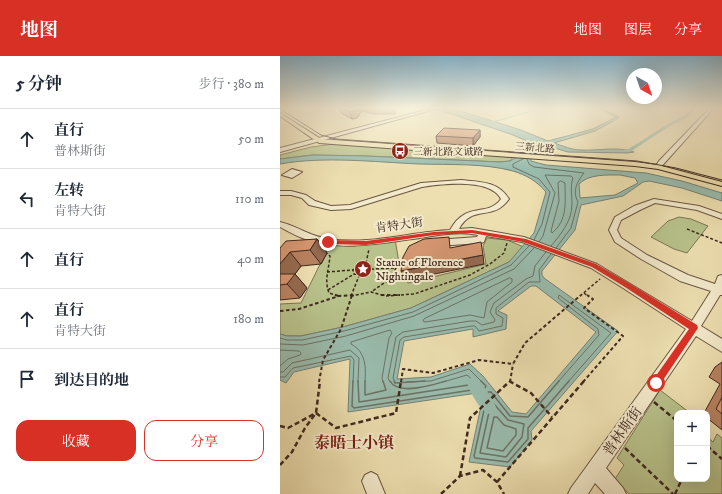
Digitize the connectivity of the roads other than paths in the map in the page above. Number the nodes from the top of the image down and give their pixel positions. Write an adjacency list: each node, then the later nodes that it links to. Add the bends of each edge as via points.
1 (301, 128): 6 (main road)
2 (363, 128): 5 (street)
3 (693, 128): 9 (street)
4 (324, 134): 5 (main road, 三新北路)
5 (333, 137): 6 (street); 8 (main road, 三新北路)
6 (319, 141): 7 (street); 8 (main road, 三新北路)
7 (280, 150)
8 (541, 155): 9 (main road, 三新北路)
9 (660, 165): 12 (main road, 三新北路); 13 (main road, 三新北路)
10 (288, 173): 11 (street)
11 (280, 174)
12 (722, 179)
13 (722, 184)
14 (280, 193): 17 (street, via 304,196 312,203 331,208 351,207 434,183 485,184 501,192 505,199 502,206 475,211 463,217 457,223)
15 (722, 217): 20 (street, via 698,208 654,201 618,220 613,230 618,240 684,278)
16 (280, 224): 17 (street, 肯特大街, via 308,237 343,243)
17 (454, 232): 18 (street, 肯特大街)
18 (483, 233): 19 (street, via 481,240 477,241); 21 (street, 肯特大街, via 524,240 594,266)
19 (418, 244)
20 (721, 286): 21 (street, 普林斯街)
21 (694, 328): 22 (street); 23 (street, 普林斯街)
22 (722, 346)
23 (595, 469): 24 (street, 普林斯街); 25 (street)
24 (577, 494)
25 (617, 494)

